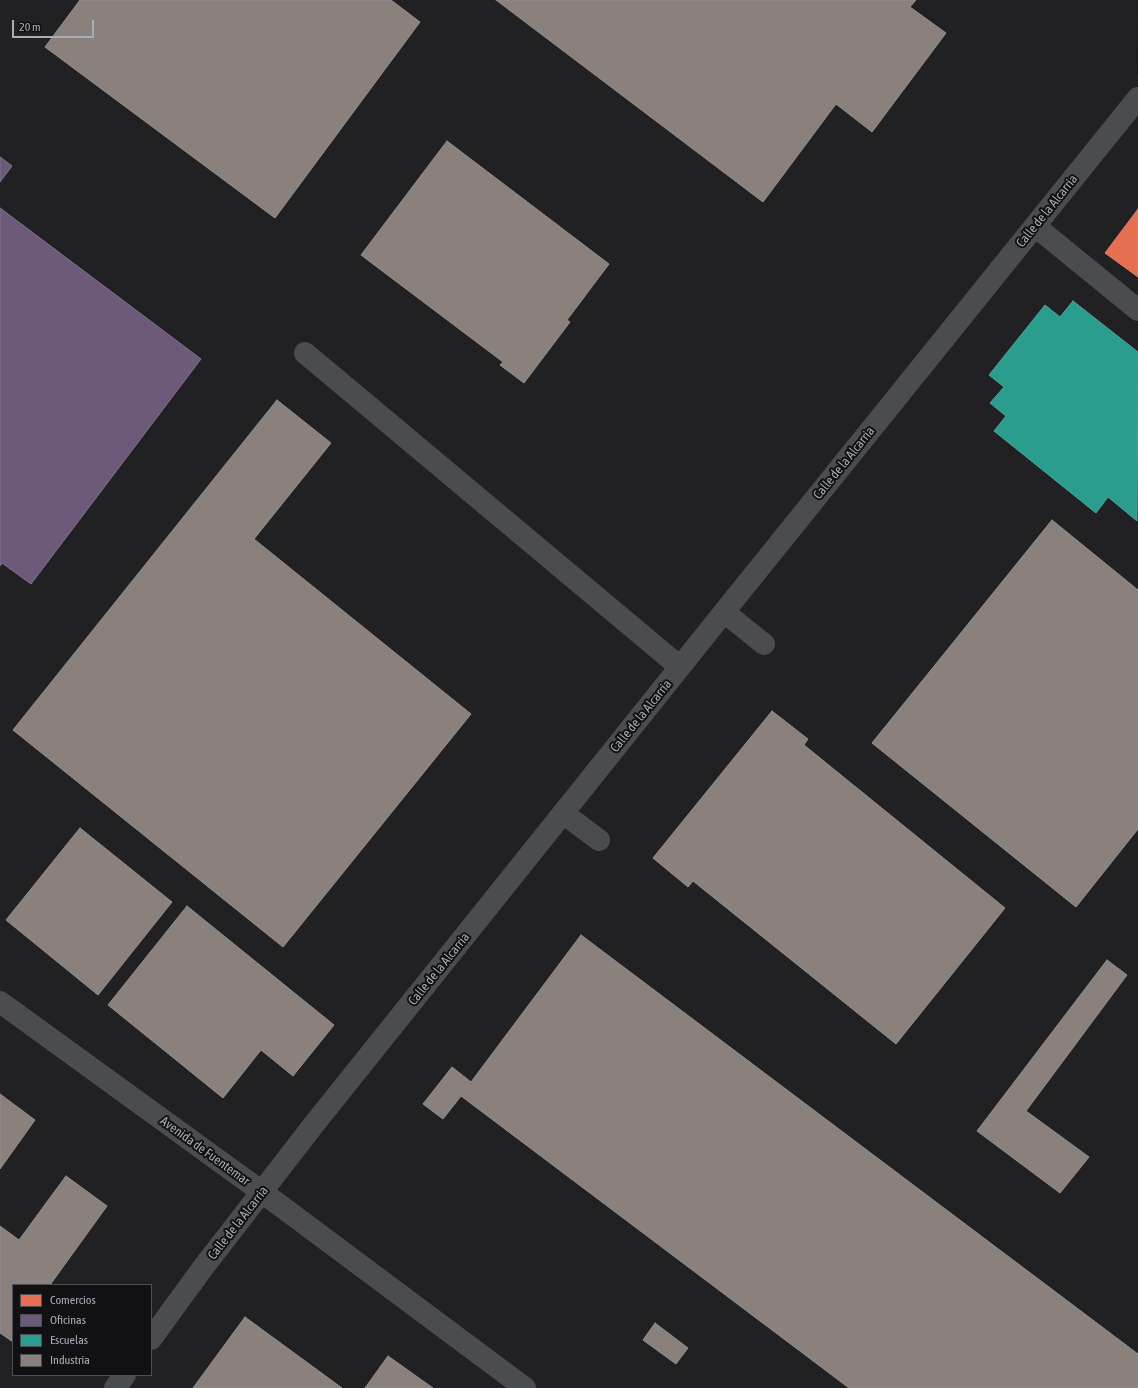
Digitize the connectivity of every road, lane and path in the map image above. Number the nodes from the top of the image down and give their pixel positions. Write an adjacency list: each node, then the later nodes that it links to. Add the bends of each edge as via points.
1 (1138, 98): 2 (street, Calle de la Alcarria)
2 (1035, 226): 3 (street); 5 (street, Calle de la Alcarria)
3 (1138, 310)
4 (306, 353): 7 (street)
5 (724, 612): 6 (street); 7 (street, Calle de la Alcarria)
6 (764, 644)
7 (680, 667): 8 (street, Calle de la Alcarria)
8 (563, 813): 9 (street); 11 (street, Calle de la Alcarria)
9 (599, 840)
10 (0, 1002): 11 (street, Avenida de Fuentemar)
11 (262, 1192): 12 (street, Calle de la Alcarria); 15 (street, Avenida de Fuentemar)
12 (152, 1338)
13 (124, 1376): 14 (street)
14 (115, 1388)
15 (525, 1388)

